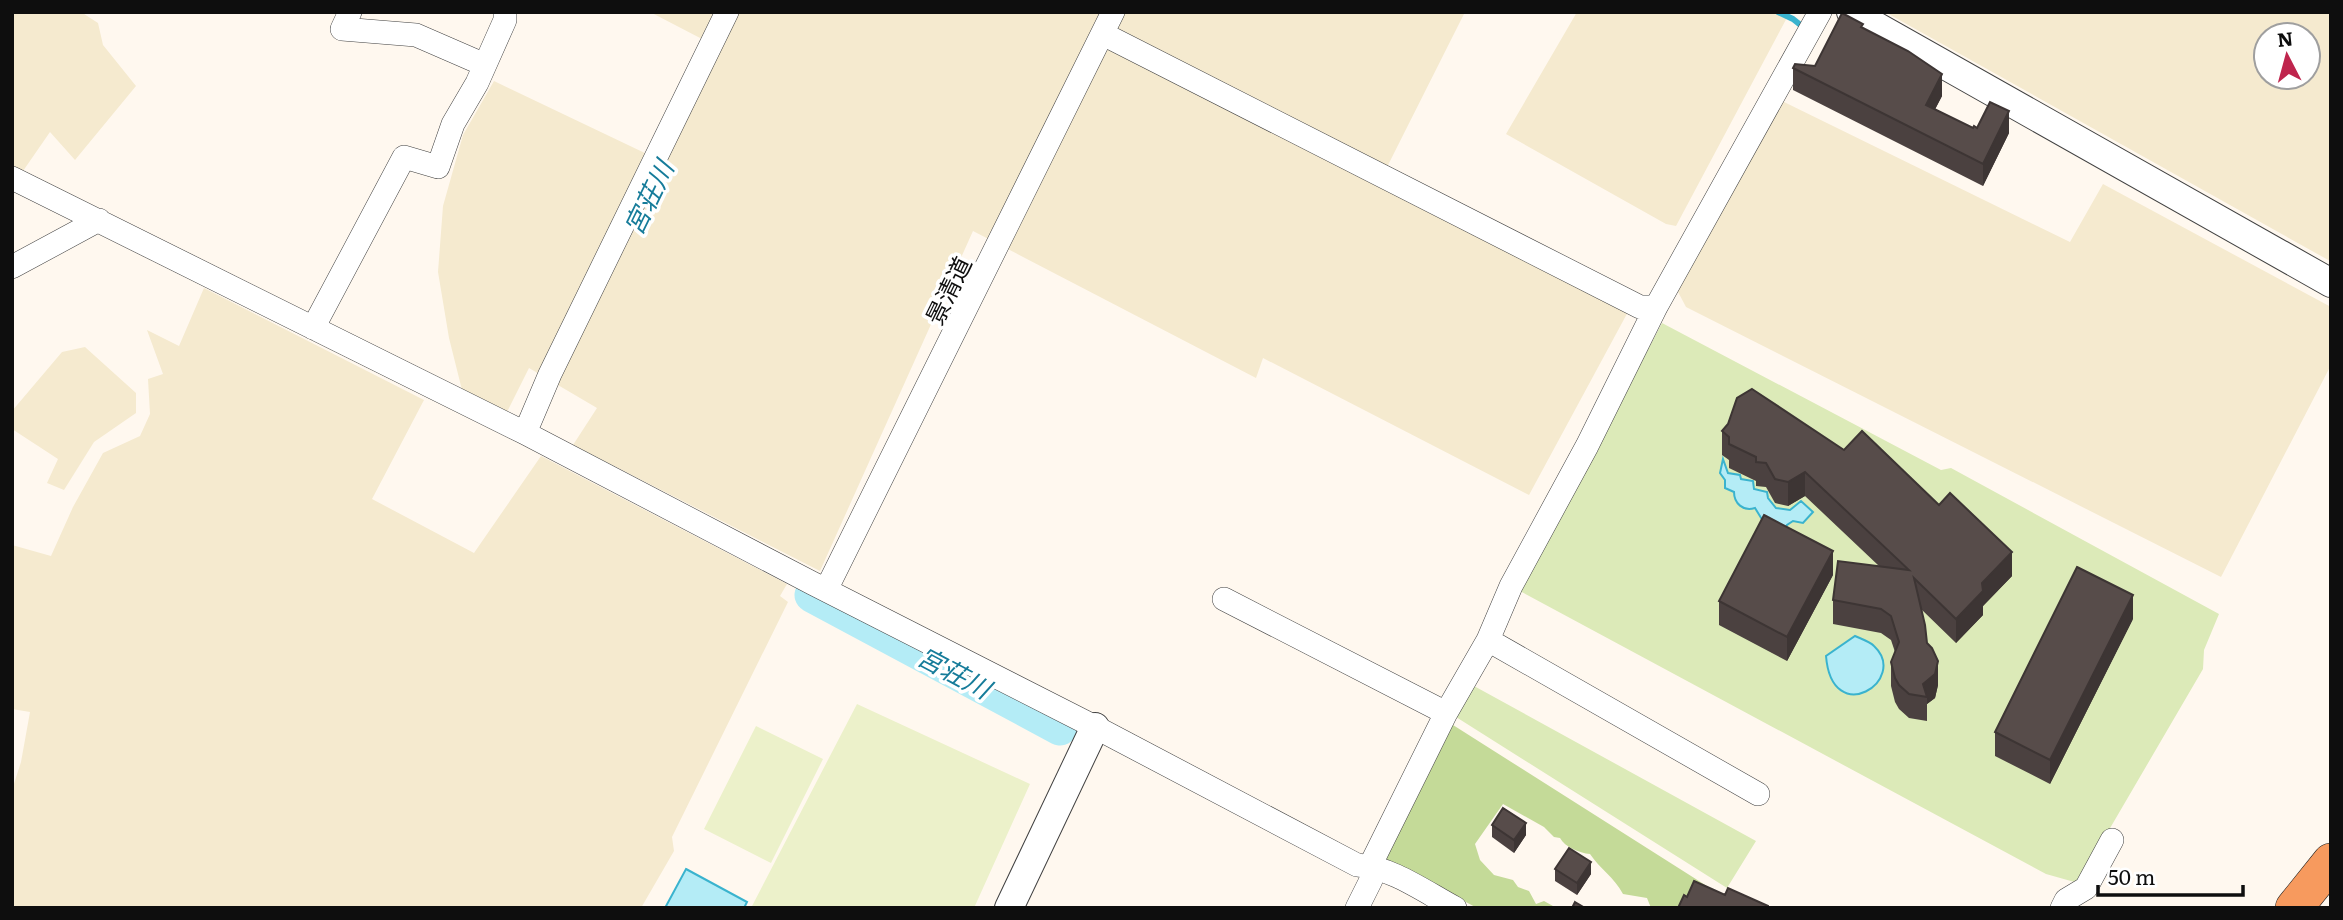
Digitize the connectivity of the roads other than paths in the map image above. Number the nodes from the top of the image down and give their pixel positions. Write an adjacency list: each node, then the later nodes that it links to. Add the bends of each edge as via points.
1 (350, 12): 8 (street, via 342,29 415,35)
2 (505, 12): 8 (street)
3 (727, 12): 15 (street)
4 (1113, 12): 7 (street, 景清道)
5 (1820, 12): 13 (street)
6 (1851, 12): 12 (street)
7 (1103, 34): 13 (street, via 1640,307); 16 (street, 景清道)
8 (485, 65): 14 (street, via 453,124 438,167 404,157)
9 (12, 178): 10 (street)
10 (100, 220): 11 (street); 14 (street)
11 (12, 267)
12 (2331, 283)
13 (1656, 307): 18 (street, via 1511,586)
14 (313, 328): 15 (street)
15 (525, 433): 16 (street)
16 (826, 590): 20 (street)
17 (1224, 599): 19 (street)
18 (1488, 640): 19 (street); 21 (street)
19 (1446, 713): 24 (street)
20 (1095, 727): 24 (street, via 1357,866); 25 (street)
21 (1758, 794)
22 (2112, 841): 28 (street, via 2087,888 2066,900)
23 (2331, 862): 29 (highway)
24 (1370, 866): 26 (street, via 1371,880); 27 (street)
25 (1009, 908)
26 (1357, 908)
27 (1455, 908)
28 (2062, 908)
29 (2294, 908)

